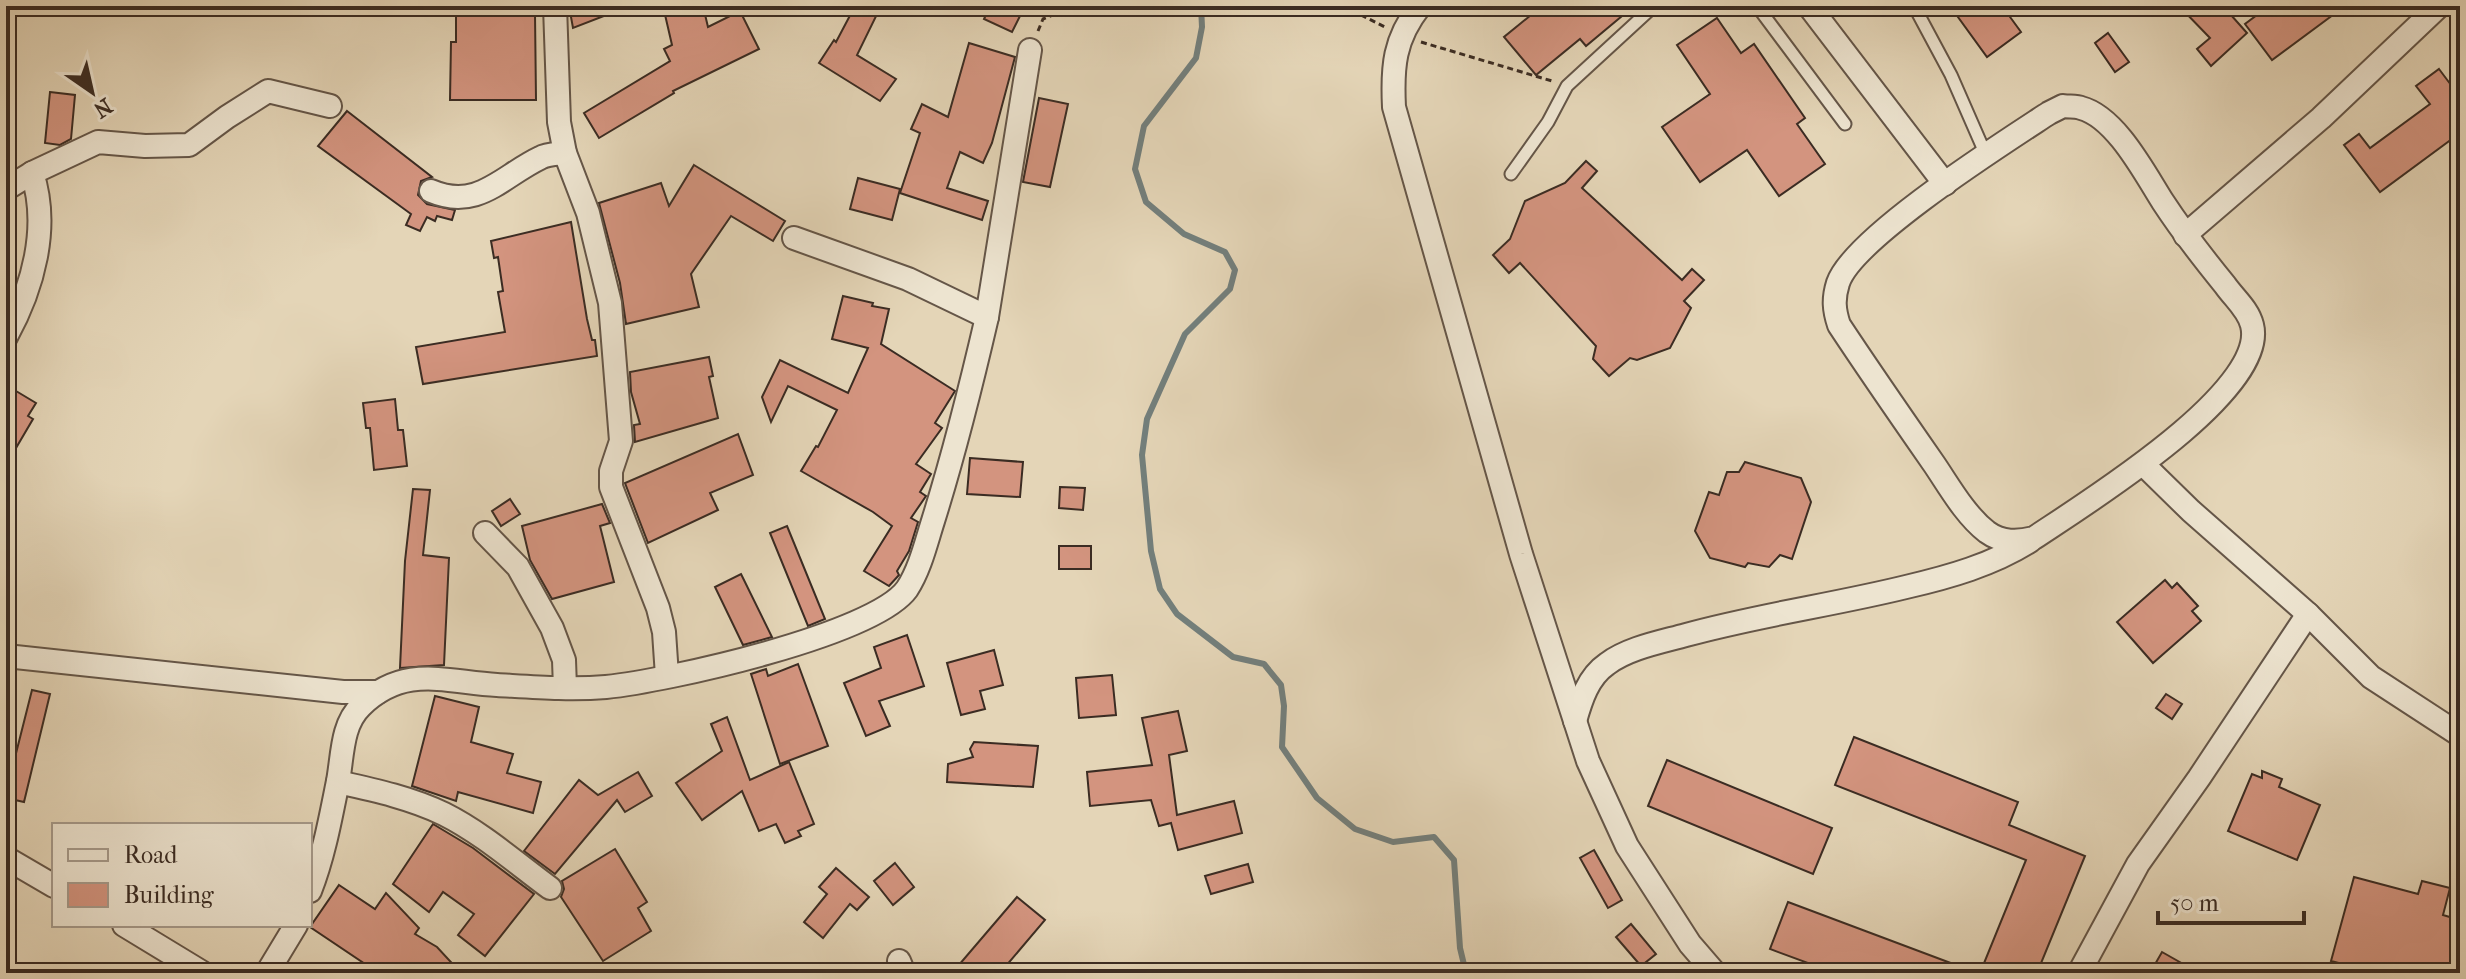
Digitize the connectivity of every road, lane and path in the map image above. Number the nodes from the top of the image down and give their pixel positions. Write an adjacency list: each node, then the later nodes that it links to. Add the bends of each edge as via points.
1 (555, 6): 15 (street)
2 (1112, 6): 11 (path, via 1043,19)
3 (1343, 6): 10 (path)
4 (1420, 6): 10 (street)
5 (1654, 6): 12 (lane)
6 (1757, 6): 14 (lane)
7 (1809, 6): 19 (street)
8 (1914, 6): 16 (lane)
9 (2439, 6): 22 (street, via 2321,118)
10 (1402, 36): 12 (path); 34 (street, via 1392,69 1394,107 1521,554)
11 (1030, 50): 24 (street)
12 (1567, 86): 18 (lane)
13 (330, 106): 17 (street, via 268,91 189,145 98,142)
14 (1845, 124)
15 (565, 153): 21 (street, via 542,157 493,189 444,196); 31 (street, via 588,213 610,303 621,441 611,487 658,608)
16 (1986, 155): 19 (street); 22 (street, via 2063,106 2082,108 2114,132)
17 (32, 173): 20 (street); 25 (street, via 41,221 37,247)
18 (1511, 174)
19 (1945, 184): 28 (street, via 1874,239 1838,280 1833,305 1839,325 1967,511 2002,540)
20 (6, 189)
21 (431, 191)
22 (2185, 235): 26 (street, via 2245,309 2253,327 2250,355 2236,378)
23 (794, 238): 24 (street, via 908,279)
24 (987, 317): 31 (street, via 949,469 906,590 884,608 826,633 758,656)
25 (6, 337)
26 (2144, 465): 28 (street); 29 (street)
27 (485, 533): 32 (street, via 518,567 552,628 564,660)
28 (2034, 538): 34 (street, via 2008,555 1945,578 1646,646 1606,664 1585,689)
29 (2308, 614): 35 (street, via 2371,677); 46 (street, via 2138,864)
30 (6, 656): 33 (street)
31 (667, 676): 32 (street)
32 (565, 688): 33 (street, via 421,677)
33 (378, 692): 36 (street, via 358,708 348,725)
34 (1575, 721): 45 (street, via 1627,846 1690,944)
35 (2460, 735)
36 (338, 782): 38 (street); 40 (street, via 403,797 446,815)
37 (6, 858): 39 (street)
38 (312, 883)
39 (52, 885)
40 (550, 888)
41 (127, 927): 43 (street)
42 (295, 927): 44 (street)
43 (203, 973)
44 (267, 973)
45 (1715, 973)
46 (2079, 973)

